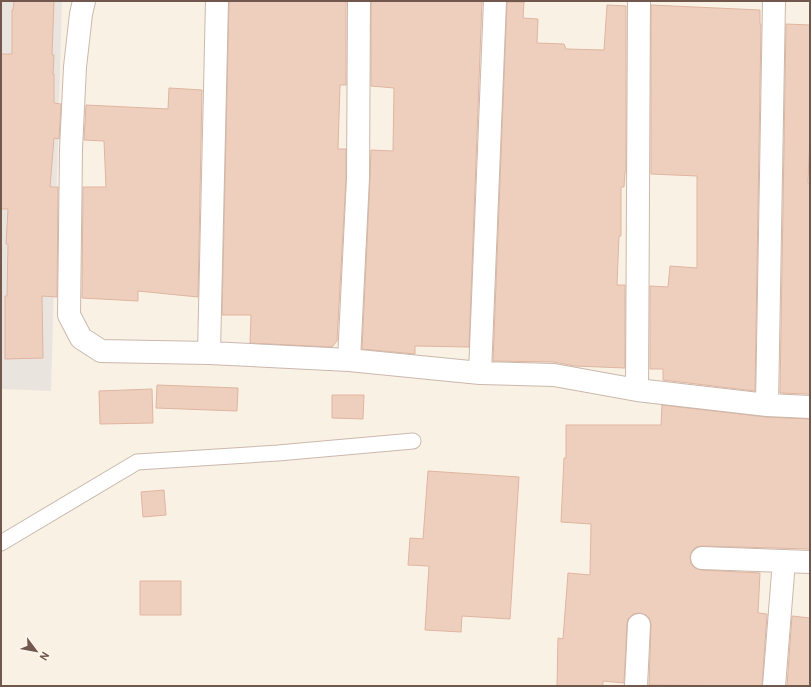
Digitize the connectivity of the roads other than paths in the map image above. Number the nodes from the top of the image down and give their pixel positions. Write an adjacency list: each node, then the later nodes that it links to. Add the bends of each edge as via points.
1 (84, 1): 7 (street, via 75,67 71,149 69,316 81,338 101,351)
2 (217, 1): 7 (street)
3 (359, 1): 8 (street, via 358,178)
4 (495, 1): 9 (street)
5 (639, 1): 10 (street)
6 (774, 1): 11 (street)
7 (209, 353): 8 (street)
8 (349, 360): 9 (street)
9 (480, 373): 10 (street, via 554,375)
10 (637, 390): 11 (street)
11 (767, 405): 12 (street)
12 (810, 407)
13 (413, 441): 14 (lane, via 137,462)
14 (1, 543)
15 (702, 558): 16 (street)
16 (784, 561): 17 (street); 20 (street)
17 (810, 562)
18 (639, 626): 19 (street)
19 (636, 686)
20 (774, 686)

